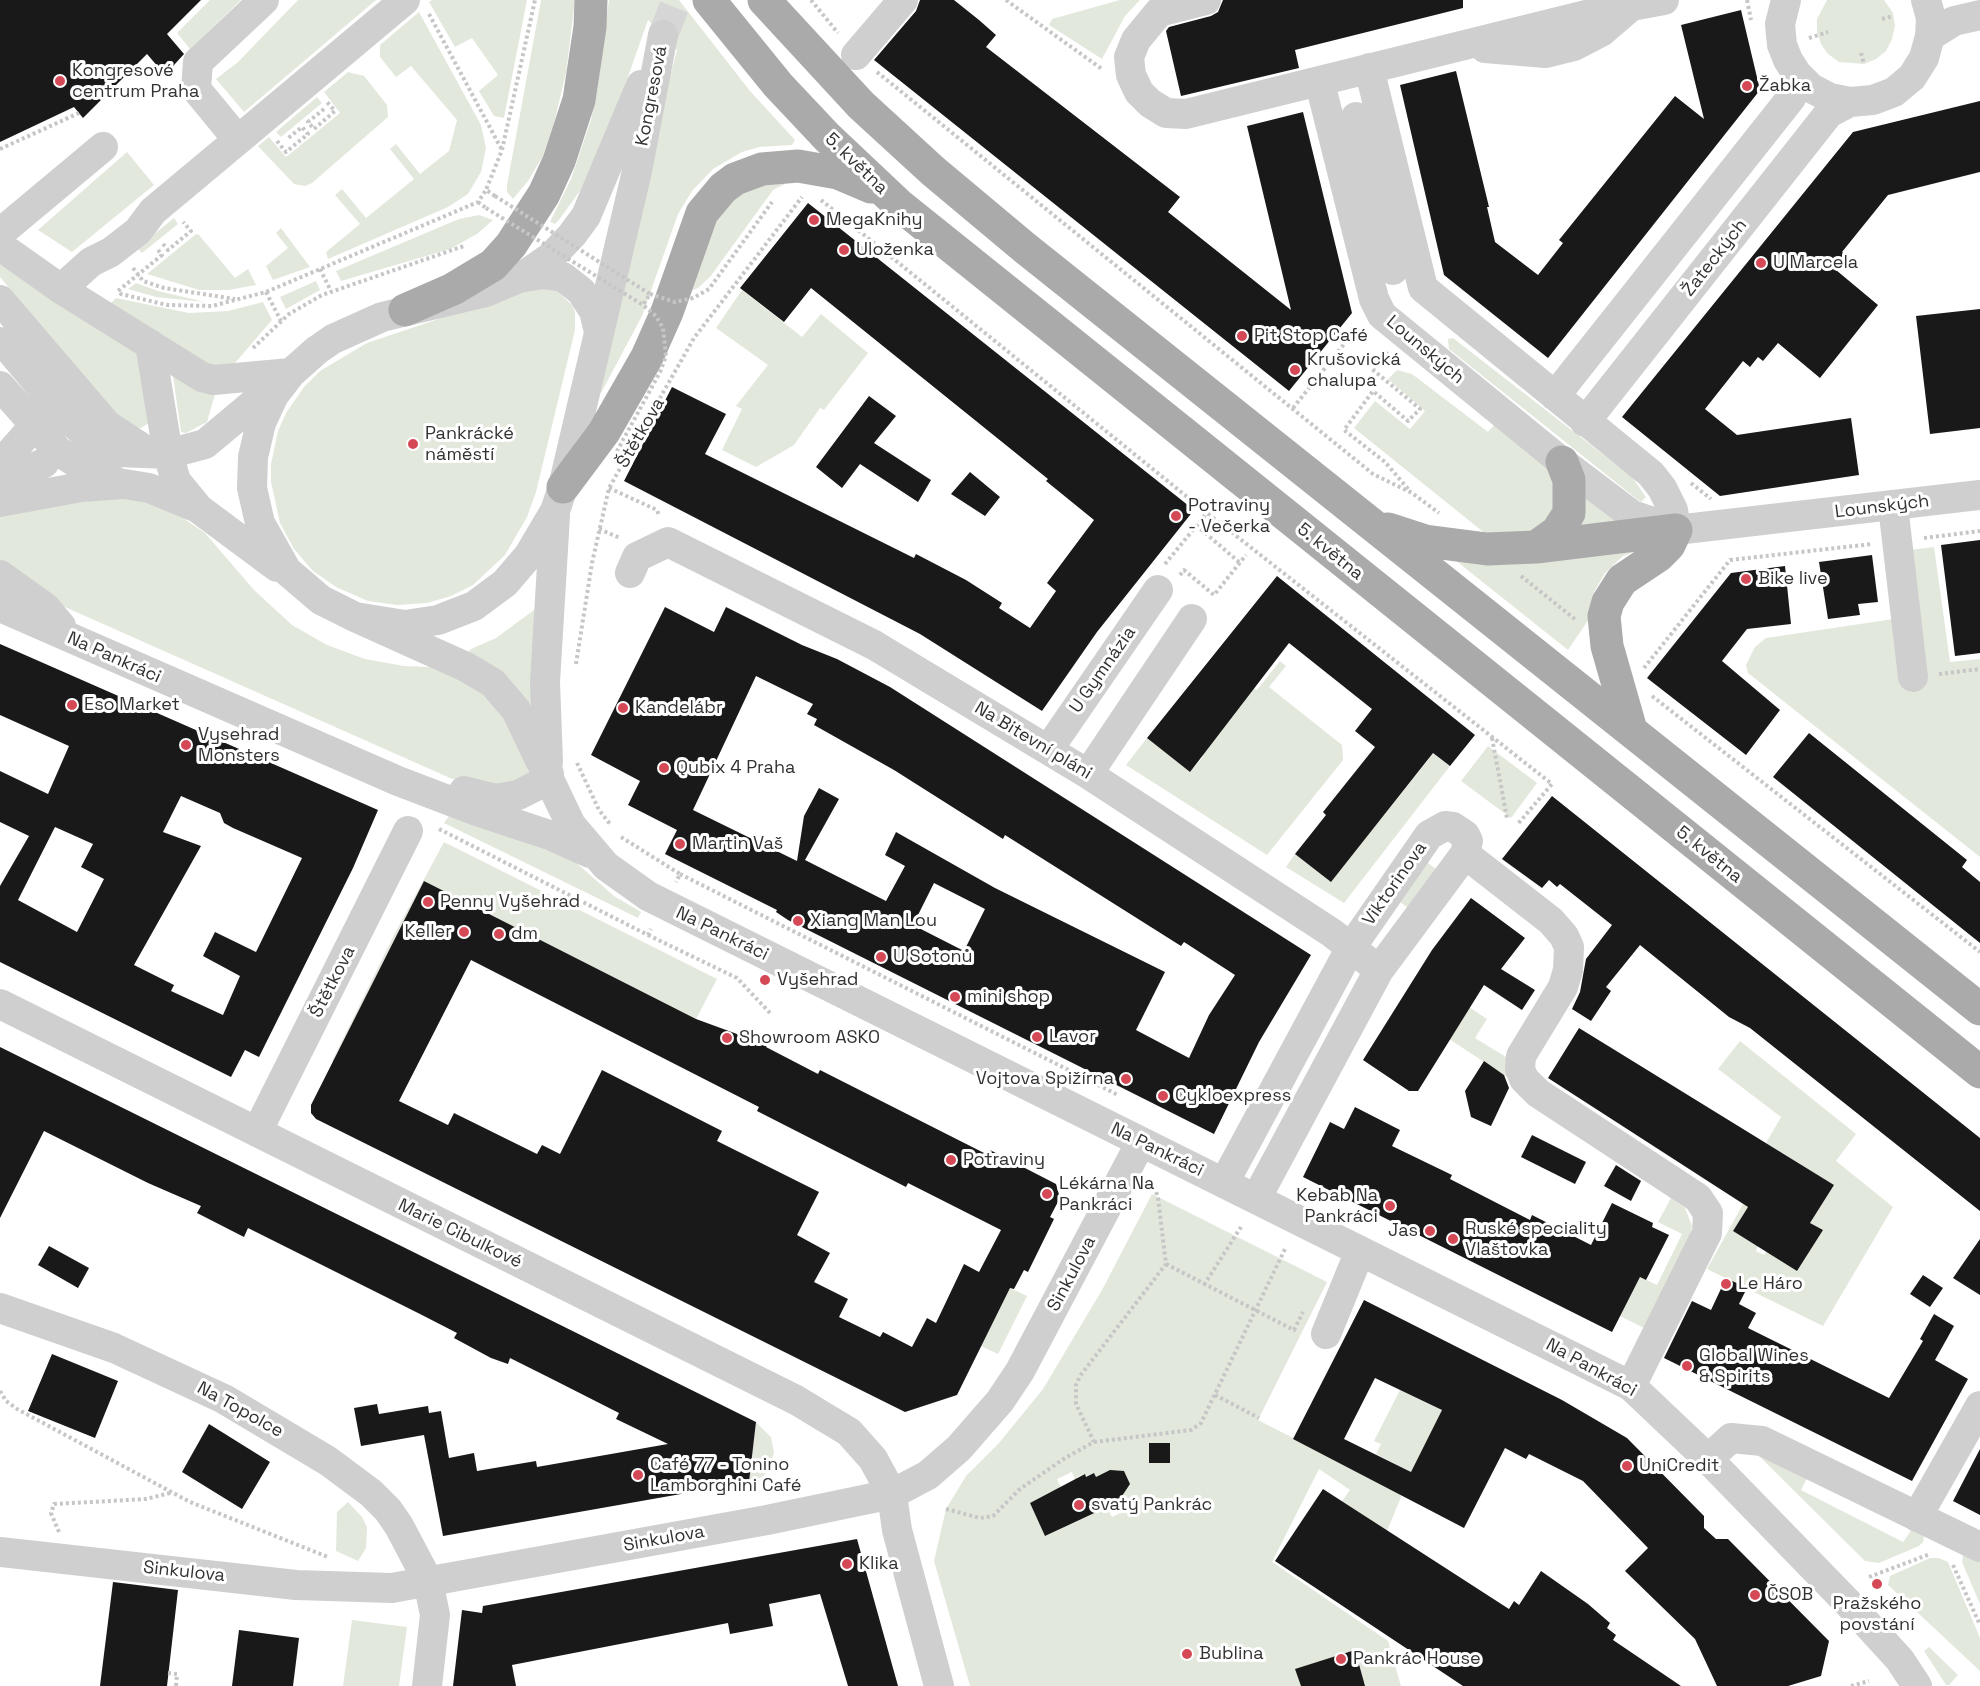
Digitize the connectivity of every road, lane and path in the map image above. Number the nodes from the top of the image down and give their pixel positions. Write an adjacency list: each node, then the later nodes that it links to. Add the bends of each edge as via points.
1 (264, 0): 34 (street, via 198,62 196,89)
2 (535, 0): 38 (path)
3 (591, 0): 62 (main road, via 579,100 544,194 493,265 453,289)
4 (709, 0): 45 (main road, 5. května, via 778,85)
5 (764, 0): 95 (main road, via 861,105 933,171)
6 (811, 0): 22 (path)
7 (903, 0): 22 (street)
8 (1006, 0): 25 (path)
9 (1206, 0): 27 (street, via 1159,12 1136,40 1129,57 1131,75 1150,103 1166,113 1186,114)
10 (1664, 0): 14 (street)
11 (1786, 0): 26 (street, Žateckých, via 1780,24 1782,45)
12 (1926, 0): 20 (street, Žateckých)
13 (414, 2): 34 (street); 38 (path)
14 (1619, 6): 24 (street, via 1601,32 1574,46 1546,53 1458,46)
15 (1980, 15): 20 (street, via 1954,21)
16 (1893, 16): 17 (path)
17 (1882, 19)
18 (1828, 32): 19 (path)
19 (1818, 35)
20 (1930, 36): 28 (street, Žateckých, via 1924,58 1912,77 1894,92 1873,100)
21 (1861, 53): 23 (path)
22 (856, 55): 76 (path)
23 (1864, 64)
24 (1369, 68): 27 (street); 63 (street, via 1421,282 1429,295)
25 (1105, 71)
26 (1797, 74): 28 (street, Žateckých, via 1811,88); 74 (street, via 1791,98)
27 (1320, 83): 70 (street, Lounských, via 1374,299 1382,315)
28 (1850, 102): 77 (street, Žateckých, via 1829,113)
29 (324, 109): 31 (path, via 308,122 314,129)
30 (79, 113): 36 (path)
31 (332, 113)
32 (1356, 117): 54 (street)
33 (287, 139): 37 (path, via 302,127 308,134)
34 (238, 140): 56 (street, via 153,210 131,220 108,238 91,262)
35 (103, 147): 47 (street)
36 (0, 149)
37 (290, 149)
38 (502, 150): 40 (path)
39 (808, 189): 87 (path, Štětkova, via 694,338)
40 (486, 190): 43 (path); 59 (path, bridge)
41 (817, 196): 120 (path)
42 (521, 199): 46 (path)
43 (478, 202): 52 (path); 61 (path, bridge)
44 (772, 202): 59 (path, bridge, via 709,289 675,302)
45 (898, 204): 90 (main road, via 838,173 798,166 762,169 723,188 702,213 647,357); 141 (main road, 5. května)
46 (499, 224)
47 (0, 233)
48 (188, 233): 49 (path, via 168,250 162,243)
49 (170, 236)
50 (471, 242): 57 (path)
51 (0, 246): 56 (street)
52 (320, 269): 57 (path); 58 (path)
53 (144, 270): 58 (path, via 118,291 167,305 212,306)
54 (1393, 270): 63 (street, via 1416,298); 70 (street, via 1393,295)
55 (519, 278): 62 (street, via 486,292); 67 (street, via 553,275 571,282 589,301); 67 (street, Kongresová, via 552,256 586,216 663,35 637,171)
56 (61, 289): 69 (street)
57 (331, 291): 64 (path)
58 (266, 292): 64 (path)
59 (650, 294): 61 (path, bridge)
60 (0, 300): 66 (street)
61 (643, 305): 80 (path, bridge, via 663,328 666,356)
62 (405, 310): 72 (street, via 333,339)
63 (1448, 310): 74 (street)
64 (281, 321): 73 (path, via 248,354)
65 (1360, 324): 76 (path)
66 (6, 325): 79 (street, via 11,351 66,418); 81 (street, via 106,424 135,444)
67 (599, 332): 90 (street)
68 (1383, 343): 88 (path, via 1390,350 1372,369 1420,409 1408,421 1373,391 1344,430 1385,462)
69 (150, 344): 73 (street, via 202,377); 81 (street)
70 (1419, 345): 82 (street, Lounských)
71 (0, 361): 79 (street, via 51,423)
72 (291, 373): 73 (street); 81 (street, via 205,444); 107 (street, via 274,395 261,423 252,476 260,523 277,557)
73 (232, 379)
74 (1555, 396): 77 (street)
75 (2, 407): 79 (street, via 48,442)
76 (1293, 408): 88 (path, via 1373,474)
77 (1586, 422): 97 (street, via 1651,474 1673,510)
78 (0, 447): 84 (street, via 26,435)
79 (84, 453): 81 (street); 86 (street, via 96,475)
80 (616, 453)
81 (168, 454): 93 (street, via 176,482)
82 (1562, 462): 97 (street, Lounských, via 1632,515); 101 (main road, via 1569,480 1569,513 1557,532)
83 (44, 464): 85 (street)
84 (0, 465)
85 (0, 474)
86 (136, 486): 91 (street, via 81,487); 93 (street)
87 (609, 488): 100 (path, via 657,510); 116 (path, Štětkova)
88 (1412, 493): 94 (path)
89 (1980, 495): 92 (street, Lounských)
90 (559, 499): 110 (street, via 540,538 516,571 474,606 438,620 405,625); 123 (street, via 545,682)
91 (0, 502)
92 (1893, 506): 97 (street, Lounských); 99 (street)
93 (199, 509): 107 (street)
94 (1440, 514)
95 (1363, 518): 102 (main road, via 1425,541); 119 (main road)
96 (1196, 525): 104 (path)
97 (1676, 530): 101 (main road); 113 (main road, via 1658,556 1631,573 1613,592 1604,616)
98 (1980, 531): 99 (path)
99 (1897, 541): 114 (path, via 1730,560); 117 (street)
100 (668, 542): 105 (street, via 637,558); 121 (street, Na Bitevní pláni, via 874,645)
101 (1536, 547): 102 (main road)
102 (1487, 549): 113 (path)
103 (1246, 555): 104 (path)
104 (1240, 563): 108 (path, via 1214,595 1184,570)
105 (630, 573)
106 (0, 575): 112 (street, via 46,608)
107 (298, 583): 110 (street)
108 (1166, 586): 121 (street, U Gymnázia)
109 (0, 607): 112 (street, Na Pankráci)
110 (355, 617): 123 (street, via 493,683 516,710)
111 (1192, 619): 124 (street)
112 (73, 640): 125 (street, Na Pankráci)
113 (1607, 646): 119 (main road)
114 (1643, 669)
115 (1980, 669): 117 (path)
116 (574, 674)
117 (1913, 677)
118 (1647, 691): 136 (path)
119 (1631, 730): 139 (main road)
120 (1492, 738): 126 (path); 127 (path, via 1552,784)
121 (1048, 750): 124 (street, Na Bitevní pláni)
122 (575, 755): 131 (path, via 599,810 621,838)
123 (549, 774): 125 (street, via 527,791 496,799 456,788); 130 (street, Na Pankráci, via 561,808)
124 (1088, 774): 135 (street, Na Bitevní pláni, via 1332,933)
125 (398, 781): 130 (street, Na Pankráci, via 552,836)
126 (1507, 818)
127 (1517, 825)
128 (420, 828): 134 (path); 143 (street, Štětkova)
129 (1465, 854): 135 (street, Viktorinova, via 1468,841 1453,827 1445,826 1429,835); 137 (street, Viktorinova); 157 (street, via 1551,921 1569,948 1563,987 1521,1056 1524,1079 1538,1093 1698,1198 1708,1213 1707,1233)
130 (596, 856): 144 (street, Na Pankráci, via 629,884 664,905)
131 (680, 874): 132 (path); 142 (path)
132 (674, 887)
133 (653, 926): 134 (path)
134 (648, 935): 140 (path, via 737,978)
135 (1350, 949): 137 (street, Na Bitevní pláni); 145 (street, Viktorinova)
136 (1980, 952)
137 (1379, 970): 147 (street, Viktorinova)
138 (0, 1004): 143 (street, Marie Cibulkové)
139 (1980, 1010)
140 (770, 1013)
141 (1980, 1072)
142 (1119, 1095)
143 (257, 1132): 165 (street, Marie Cibulkové, via 836,1422 873,1459)
144 (1141, 1142): 145 (street, Na Pankráci); 165 (street, Sinkulova, via 1020,1371 1000,1401 959,1448 928,1474)
145 (1224, 1184): 147 (street, Na Pankráci)
146 (1154, 1185): 151 (path)
147 (1256, 1199): 150 (street, Na Pankráci)
148 (1241, 1227): 152 (path)
149 (1285, 1249): 155 (path)
150 (1360, 1251): 156 (street); 157 (street, Na Pankráci)
151 (1166, 1264): 152 (path); 162 (path, via 1076,1385 1076,1404)
152 (1204, 1285): 155 (path)
153 (0, 1308): 175 (street, Na Topolce, via 114,1348 224,1399 328,1461 388,1510)
154 (1304, 1309): 155 (path, via 1294,1330)
155 (1256, 1313): 159 (path)
156 (1326, 1334)
157 (1631, 1386): 163 (street, Na Pankráci)
158 (0, 1391): 164 (path, via 16,1409)
159 (1215, 1395): 161 (path); 162 (path, via 1201,1423 1191,1430)
160 (1980, 1406): 167 (street)
161 (1259, 1418)
162 (1094, 1442): 166 (path, via 1020,1489 993,1516 980,1518)
163 (1708, 1459): 167 (street, via 1731,1438 1762,1441); 183 (street, Na Pankráci, via 1876,1632)
164 (172, 1493): 168 (path, via 146,1499 57,1503 51,1509); 172 (path)
165 (892, 1494): 175 (street, Sinkulova); 181 (street, via 897,1530)
166 (946, 1509)
167 (1917, 1517): 169 (street)
168 (54, 1522)
169 (1980, 1547)
170 (0, 1552): 175 (street, Sinkulova, via 296,1585 392,1588)
171 (1935, 1553): 174 (path)
172 (330, 1557)
173 (1951, 1560): 176 (path)
174 (1869, 1577)
175 (428, 1581): 180 (street, Na Topolce, via 435,1615)
176 (1980, 1625)
177 (168, 1673): 179 (path, via 177,1674)
178 (1869, 1681): 182 (path)
179 (176, 1686)
180 (427, 1686)
181 (939, 1686)
182 (1851, 1686)
183 (1917, 1686)

